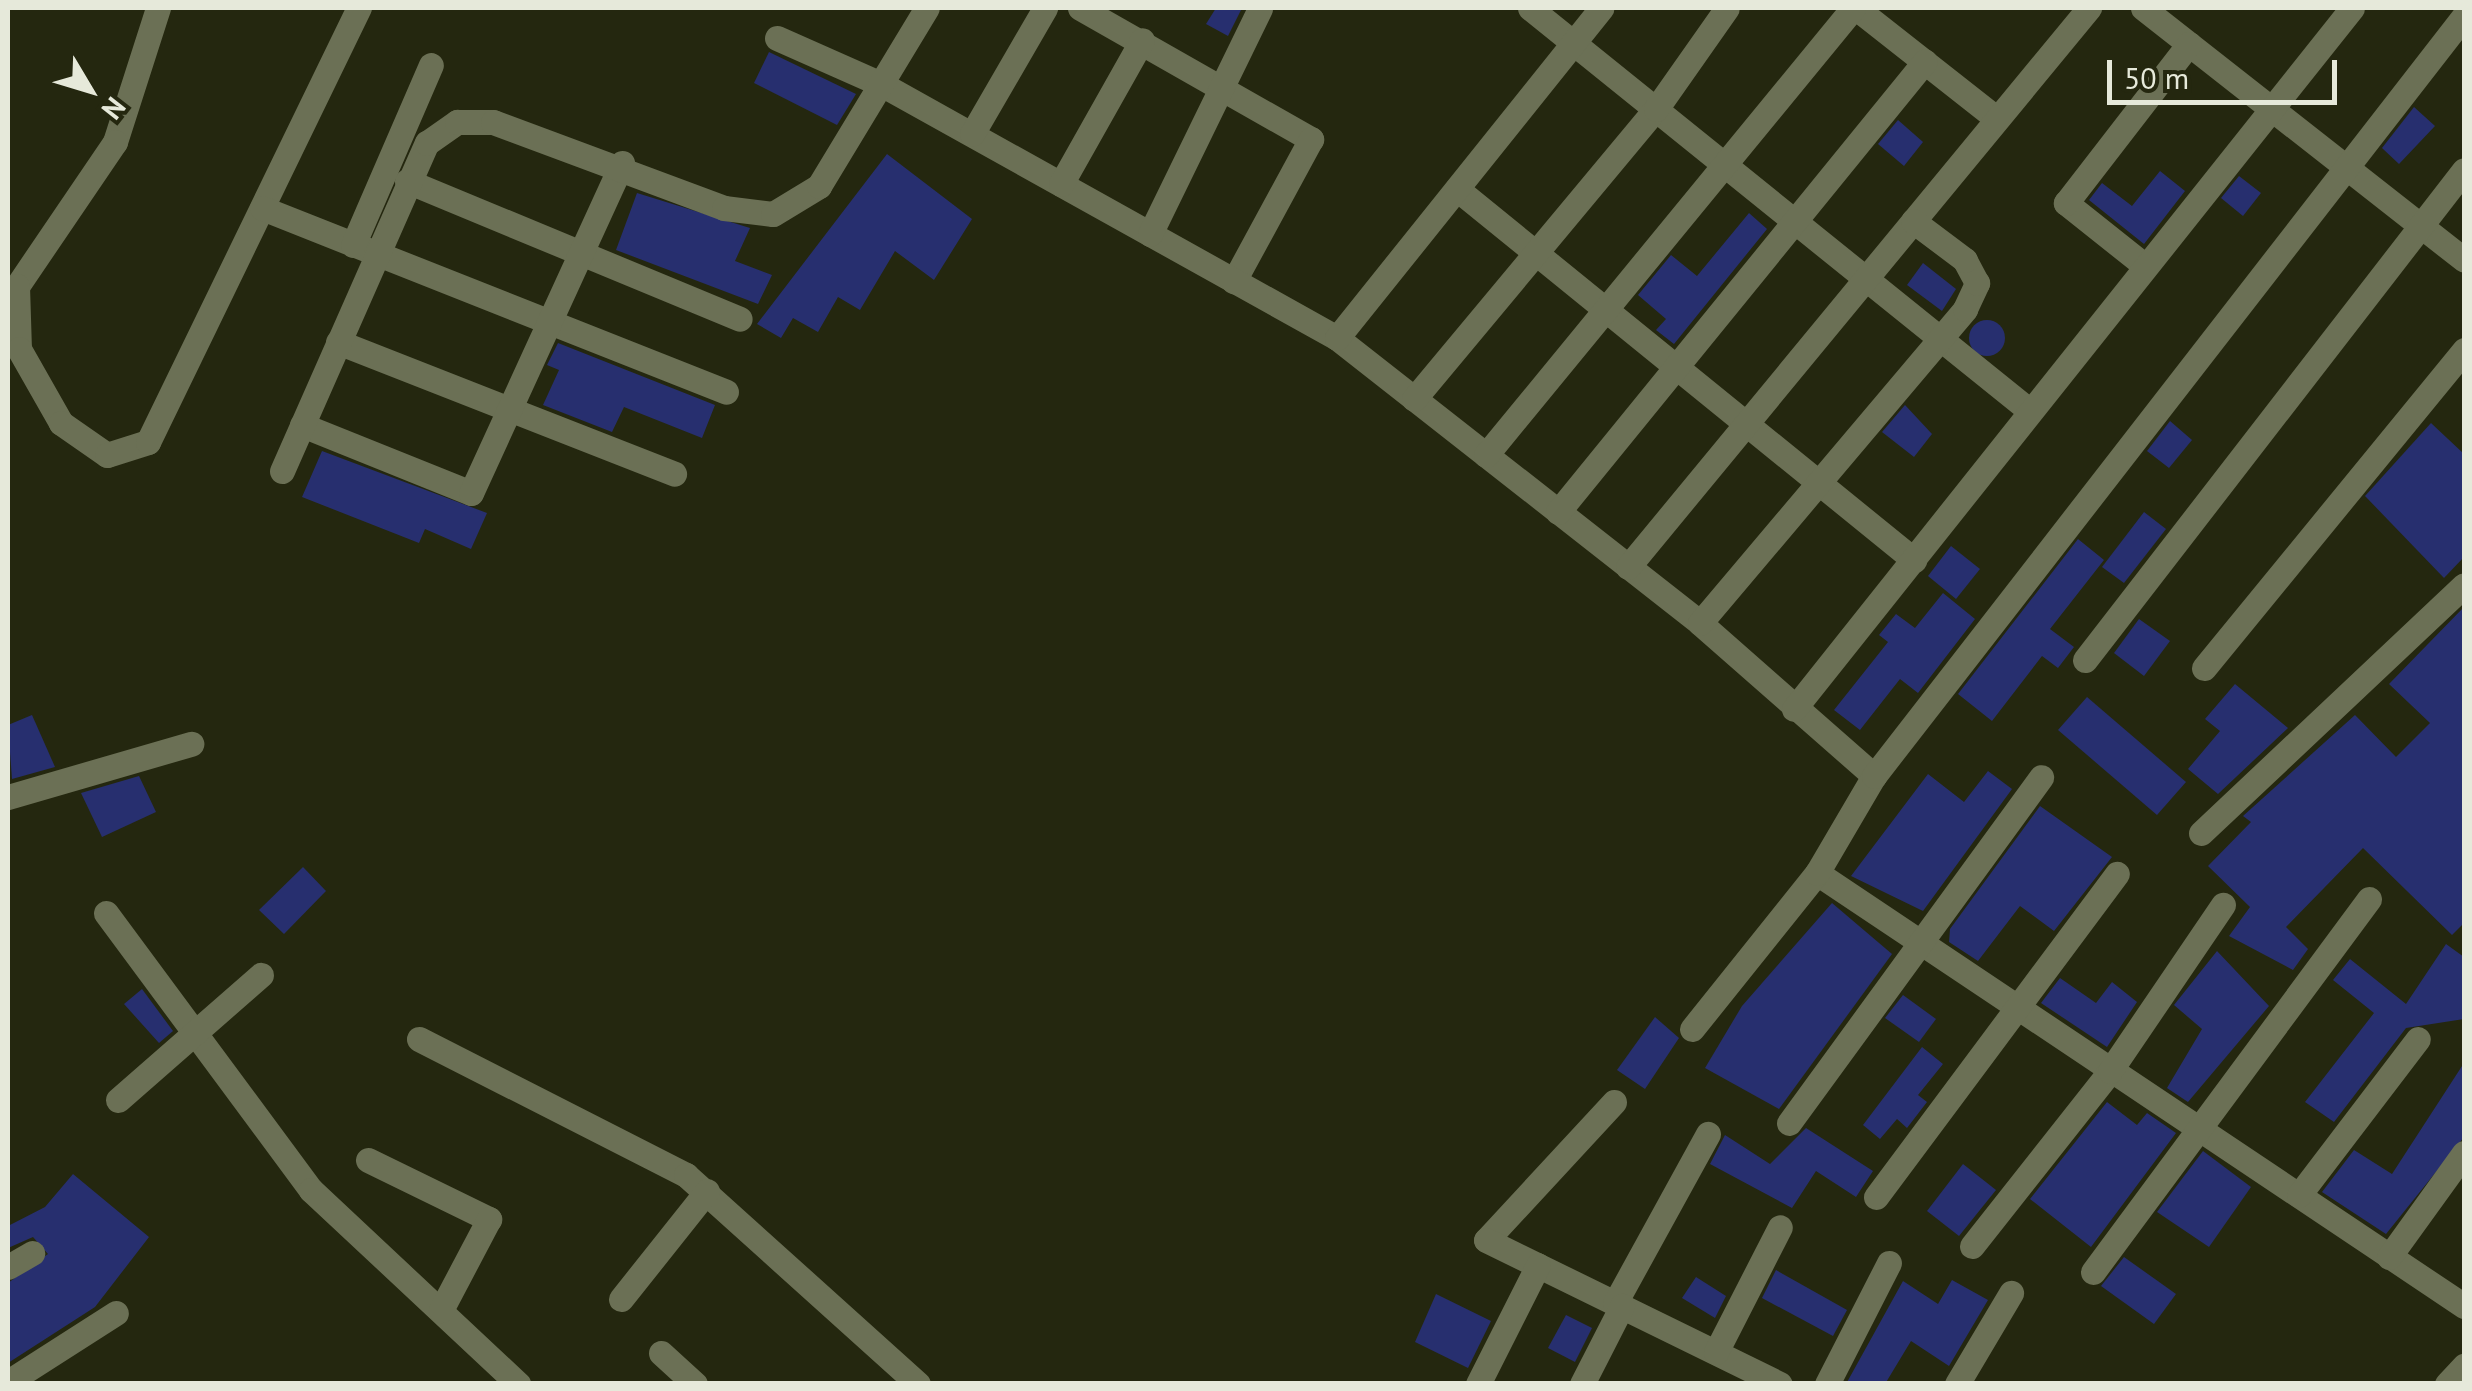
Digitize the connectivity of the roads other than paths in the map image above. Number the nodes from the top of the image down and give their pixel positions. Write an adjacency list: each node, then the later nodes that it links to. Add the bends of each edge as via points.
1 (158, 8): 34 (street, via 115,142 17,286 19,349 61,423 108,455 148,442)
2 (359, 8): 34 (street)
3 (927, 8): 22 (street)
4 (1045, 8): 26 (street)
5 (1080, 8): 16 (street)
6 (1260, 8): 21 (street)
7 (1530, 8): 17 (street)
8 (1601, 8): 17 (street)
9 (1726, 8): 24 (street)
10 (1854, 8): 19 (street); 28 (street)
11 (2089, 8): 25 (street)
12 (2143, 8): 18 (street)
13 (2352, 8): 23 (street)
14 (2464, 16): 29 (street)
15 (777, 38): 22 (street)
16 (1142, 40): 21 (street); 32 (street)
17 (1574, 42): 24 (street); 33 (street)
18 (2188, 44): 23 (street); 43 (street, via 2066,204)
19 (1925, 61): 25 (street); 36 (street)
20 (432, 64): 39 (street)
21 (1225, 84): 38 (street); 45 (street, via 1311,140)
22 (884, 85): 26 (street); 27 (street, via 819,186 774,214 724,208)
23 (2268, 106): 29 (street); 43 (street)
24 (1656, 109): 28 (street); 40 (street)
25 (1997, 119): 35 (street)
26 (972, 134): 32 (street)
27 (622, 163): 31 (street, via 493,122 457,122 426,142); 41 (street)
28 (1725, 165): 36 (street); 46 (street)
29 (2342, 165): 37 (street); 73 (street)
30 (2464, 170): 37 (street)
31 (407, 182): 39 (street); 41 (street)
32 (1060, 184): 38 (street)
33 (1457, 189): 40 (street); 49 (street)
34 (262, 208): 39 (street)
35 (1914, 221): 44 (street); 50 (street, via 1965,260 1977,283)
36 (1796, 223): 44 (street); 53 (street)
37 (2419, 226): 42 (street); 69 (street)
38 (1150, 234): 45 (street)
39 (365, 250): 48 (street); 51 (street)
40 (1533, 251): 46 (street); 55 (street)
41 (580, 253): 47 (street); 48 (street)
42 (2464, 260)
43 (2144, 265): 56 (street)
44 (1866, 278): 50 (street); 58 (street)
45 (1234, 281): 49 (street)
46 (1601, 306): 53 (street); 60 (street)
47 (740, 319)
48 (549, 320): 54 (street); 57 (street)
49 (1337, 338): 55 (street)
50 (1940, 338): 56 (street); 63 (street)
51 (338, 342): 57 (street); 59 (street)
52 (2464, 350): 70 (street)
53 (1676, 366): 58 (street); 64 (street)
54 (726, 392)
55 (1414, 399): 60 (street)
56 (2030, 411): 65 (street)
57 (506, 412): 59 (street, via 471,492); 62 (street)
58 (1747, 424): 63 (street); 66 (street)
59 (302, 425): 61 (street)
60 (1486, 456): 64 (street)
61 (282, 471)
62 (674, 474)
63 (1819, 482): 65 (street); 68 (street)
64 (1558, 512): 66 (street)
65 (1914, 560): 71 (street)
66 (1628, 567): 68 (street)
67 (2464, 584): 76 (street)
68 (1700, 623): 71 (street)
69 (2085, 660)
70 (2204, 668)
71 (1794, 709): 73 (street)
72 (192, 744): 75 (street)
73 (1874, 776): 77 (street)
74 (2042, 778): 82 (street)
75 (8, 797)
76 (2201, 833)
77 (1817, 873): 82 (street); 85 (street)
78 (2117, 874): 84 (street)
79 (2369, 898): 93 (street)
80 (2224, 905): 89 (street)
81 (106, 913): 86 (street)
82 (1921, 947): 84 (street); 92 (street)
83 (261, 975): 86 (street)
84 (2014, 1008): 89 (street); 99 (street)
85 (1692, 1029)
86 (196, 1033): 90 (street); 112 (street, via 311,1190)
87 (419, 1039): 97 (street)
88 (2418, 1039): 98 (street)
89 (2110, 1071): 93 (street); 101 (street)
90 (118, 1100)
91 (1614, 1102): 105 (street, via 1486,1240)
92 (1789, 1123)
93 (2198, 1130): 98 (street); 107 (street)
94 (1708, 1134): 110 (street)
95 (2464, 1153): 103 (street)
96 (368, 1160): 112 (street, via 489,1219)
97 (707, 1191): 109 (street); 120 (street)
98 (2298, 1195): 103 (street)
99 (1876, 1196)
100 (1780, 1227): 114 (street)
101 (1972, 1246)
102 (32, 1253): 106 (street)
103 (2390, 1257): 111 (street)
104 (1889, 1263): 124 (street)
105 (1538, 1265): 110 (street); 121 (street)
106 (8, 1267)
107 (2093, 1272)
108 (2010, 1293): 125 (street)
109 (621, 1299)
110 (1619, 1305): 114 (street); 122 (street)
111 (2464, 1306)
112 (441, 1310): 118 (street)
113 (116, 1313): 117 (street)
114 (1716, 1352): 123 (street)
115 (662, 1353): 119 (street)
116 (2464, 1366): 126 (street)
117 (8, 1382)
118 (518, 1384)
119 (695, 1384)
120 (918, 1384)
121 (1478, 1384)
122 (1582, 1384)
123 (1780, 1384)
124 (1827, 1384)
125 (1958, 1384)
126 (2447, 1384)

